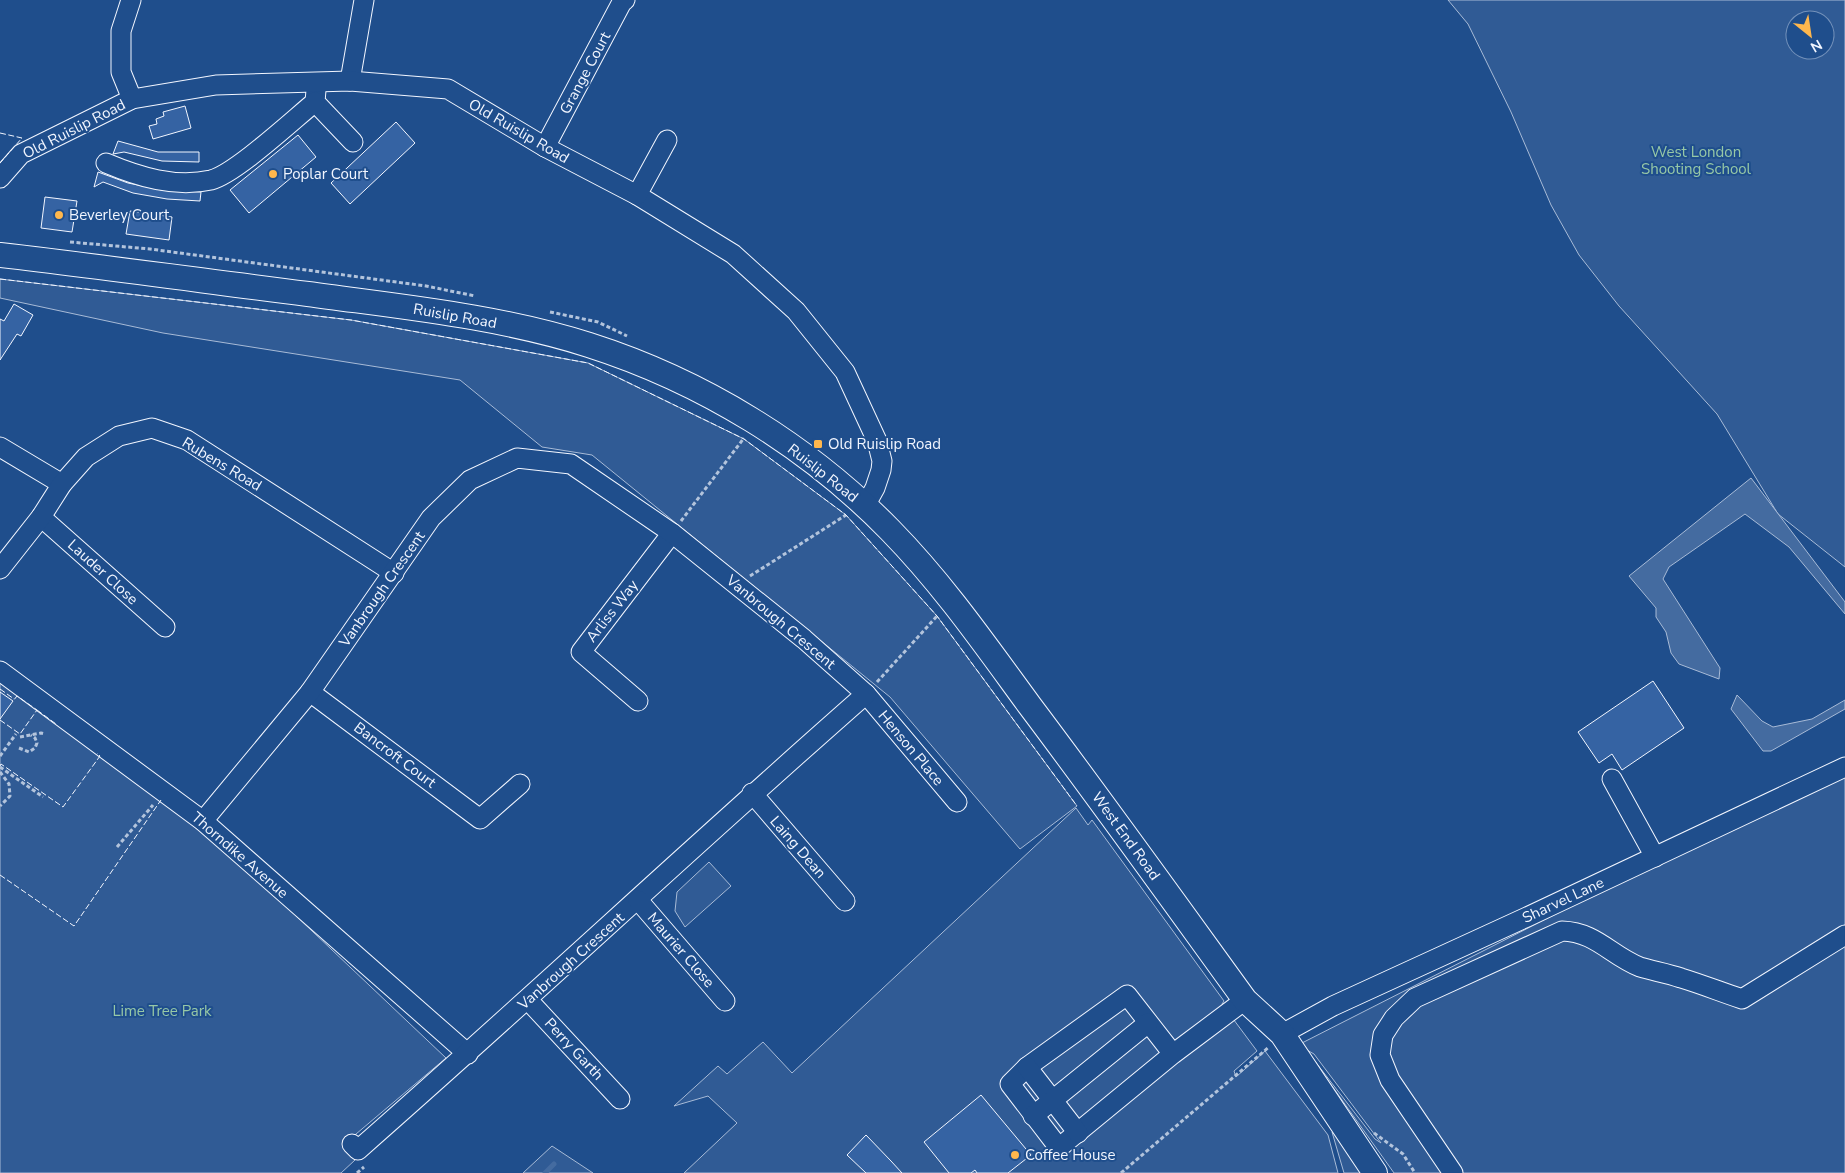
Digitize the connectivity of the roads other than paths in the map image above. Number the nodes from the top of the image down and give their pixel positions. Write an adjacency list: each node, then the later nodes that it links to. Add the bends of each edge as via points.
1 (132, 0): 6 (street, via 121,31 121,72)
2 (364, 0): 4 (street)
3 (625, 0): 10 (street, Grange Court)
4 (350, 81): 5 (street, Old Ruislip Road); 10 (street, Old Ruislip Road, via 448,89)
5 (316, 82): 6 (street, Old Ruislip Road, via 216,85); 7 (street)
6 (132, 99): 12 (street, Old Ruislip Road, via 21,154)
7 (315, 102): 9 (street); 11 (street, via 239,164 212,180 174,182 136,175)
8 (667, 140): 13 (street)
9 (353, 142)
10 (546, 147): 13 (street, Old Ruislip Road)
11 (106, 162)
12 (0, 178)
13 (637, 195): 17 (street, Old Ruislip Road, via 733,254 796,311 845,372 881,451 881,470 875,488)
14 (0, 255): 17 (main road, Ruislip Road, via 425,310 503,324 589,345 668,375 737,412 818,466)
15 (0, 447): 16 (street)
16 (62, 484): 18 (street, Rubens Road); 21 (street, Rubens Road, via 86,457 119,436 152,428 187,440)
17 (859, 512): 38 (main road, West End Road, via 892,532 951,600)
18 (41, 516): 20 (street, Rubens Road); 22 (street, Lauder Close)
19 (672, 533): 21 (street, Vanbrough Crescent, via 570,464 516,458 470,480 431,518); 25 (street, Vanbrough Crescent, via 804,638); 26 (street, Arliss Way, via 581,652)
20 (0, 569)
21 (394, 573): 24 (street, Vanbrough Crescent)
22 (165, 627)
23 (0, 671): 32 (street, Thorndike Avenue)
24 (310, 692): 29 (street, Bancroft Court, via 480,819); 32 (street, Vanbrough Crescent)
25 (866, 694): 30 (street, Vanbrough Crescent); 31 (street, Henson Place)
26 (638, 701)
27 (1845, 767): 33 (street, Sharvel Lane)
28 (1612, 779): 33 (street)
29 (520, 784)
30 (752, 793): 34 (street, Vanbrough Crescent); 35 (street, Laing Dean)
31 (956, 802)
32 (203, 821): 42 (street, Thorndike Avenue)
33 (1655, 857): 41 (street, Sharvel Lane, via 1333,1006)
34 (638, 900): 37 (street, Vanbrough Crescent); 39 (street, Maurier Close)
35 (845, 901)
36 (1845, 935): 51 (street, via 1742,999 1641,967 1625,960 1598,940 1578,932 1562,931 1415,998 1394,1018 1383,1035 1380,1055 1390,1080)
37 (528, 1000): 42 (street, Vanbrough Crescent); 45 (street, Perry Garth)
38 (1245, 1000): 41 (main road, West End Road); 43 (street)
39 (725, 1001)
40 (1148, 1023): 43 (street); 44 (street, via 1127,995); 46 (street)
41 (1282, 1034): 50 (main road, West End Road)
42 (468, 1054): 49 (street, Vanbrough Crescent, via 358,1150)
43 (1172, 1054): 48 (street)
44 (1028, 1067): 46 (street); 47 (street, via 1010,1084)
45 (620, 1098)
46 (1053, 1100): 47 (street); 48 (street)
47 (1033, 1116): 48 (street, via 1061,1146)
48 (1078, 1133)
49 (352, 1144)
50 (1375, 1173)
51 (1453, 1173)

